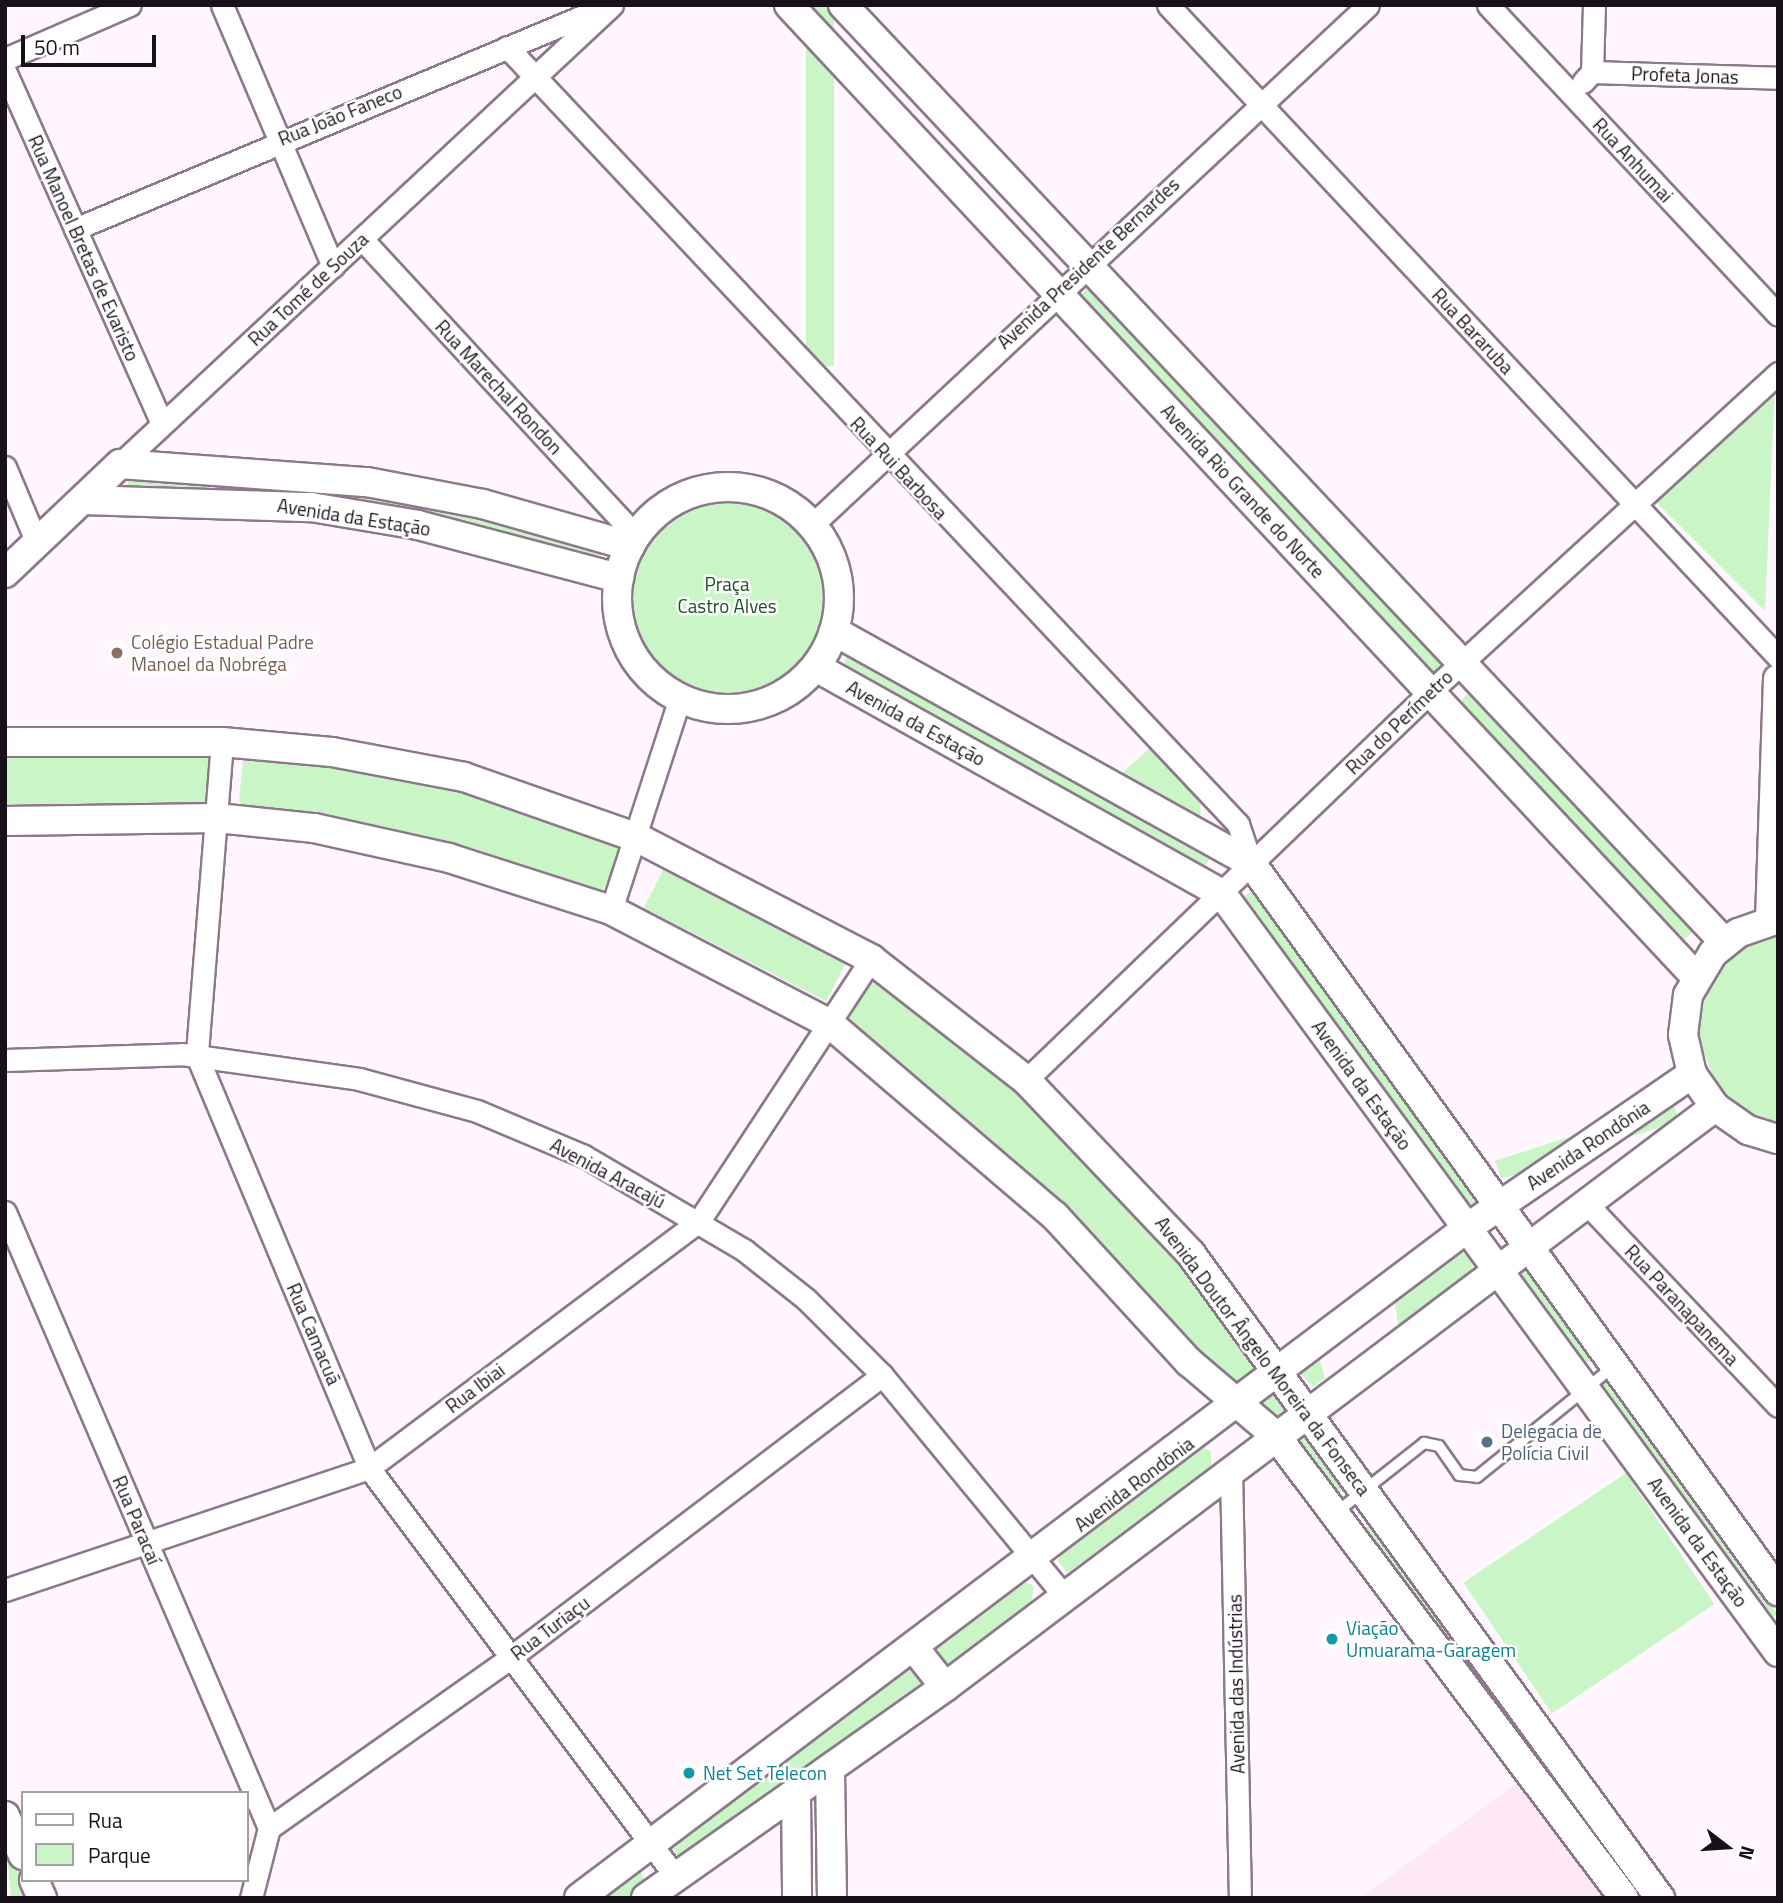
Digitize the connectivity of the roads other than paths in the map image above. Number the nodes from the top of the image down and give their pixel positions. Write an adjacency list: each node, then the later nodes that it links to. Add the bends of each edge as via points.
1 (130, 5): 11 (street)
2 (222, 5): 18 (street)
3 (610, 5): 10 (street, Rua João Faneco); 14 (street, Rua Tomé de Souza)
4 (789, 5): 23 (street, Avenida Rio Grande do Norte)
5 (843, 5): 21 (street)
6 (1168, 5): 17 (street, Rua Bararuba)
7 (1368, 5): 17 (street, Avenida Presidente Bernardes)
8 (1488, 5): 16 (street, Rua Anhumai)
9 (1594, 5): 13 (street)
10 (507, 47): 14 (street, Rua Rui Barbosa); 18 (street, Rua João Faneco)
11 (5, 59)
12 (5, 71): 19 (street, Rua Manoel Bretas de Evaristo)
13 (1592, 72): 15 (street, Profeta Jonas); 16 (street)
14 (536, 76): 20 (street, Rua Tomé de Souza); 27 (street, Rua Rui Barbosa)
15 (1778, 78)
16 (1572, 95): 24 (street, Rua Anhumai)
17 (1261, 104): 21 (street, Avenida Presidente Bernardes); 31 (street, Rua Bararuba)
18 (279, 139): 19 (street, Rua João Faneco); 22 (street)
19 (75, 229): 26 (street, Rua Manoel Bretas de Evaristo)
20 (362, 239): 22 (street, Rua Tomé de Souza); 33 (street, Rua Marechal Rondon)
21 (1087, 262): 23 (street, Avenida Presidente Bernardes); 39 (street)
22 (333, 266): 26 (street, Rua Tomé de Souza)
23 (1056, 292): 27 (street, Avenida Presidente Bernardes); 42 (street, Avenida Rio Grande do Norte)
24 (1778, 315)
25 (1778, 373): 31 (street, Rua do Perímetro)
26 (162, 424): 28 (street, Rua Tomé de Souza)
27 (886, 456): 32 (street, Avenida Presidente Bernardes); 49 (street, Rua Rui Barbosa, via 1238,824)
28 (120, 464): 30 (street, Rua Tomé de Souza); 33 (street, Avenida da Estação, via 275,470 367,482 483,504)
29 (5, 467): 34 (street)
30 (83, 500): 34 (street, Rua Tomé de Souza); 36 (street, Avenida da Estação, via 311,507 418,525)
31 (1634, 505): 38 (street, Rua Bararuba); 39 (street, Rua do Perímetro)
32 (812, 525): 33 (street, via 755,490 710,488 668,504); 37 (street, via 837,575)
33 (633, 541): 36 (street)
34 (37, 543): 35 (street, Rua Tomé de Souza)
35 (5, 573)
36 (619, 578): 43 (street, via 619,614 629,649 659,686)
37 (834, 631): 40 (street); 49 (street, Avenida da Estação)
38 (1778, 657)
39 (1462, 663): 42 (street, Rua do Perímetro); 53 (street)
40 (816, 667): 43 (street, via 764,704 721,709); 50 (street, Avenida da Estação)
41 (1778, 679): 52 (street)
42 (1431, 691): 49 (street, Rua do Perímetro); 55 (street, Avenida Rio Grande do Norte)
43 (680, 698): 48 (street)
44 (5, 742): 45 (street, Avenida Doutor Ângelo Moreira da Fonseca)
45 (222, 743): 46 (street, Rua Camacuã); 48 (street, Avenida Doutor Ângelo Moreira da Fonseca, via 332,752 450,774)
46 (217, 818): 47 (street, Avenida Doutor Ângelo Moreira da Fonseca); 51 (street, Avenida Doutor Ângelo Moreira da Fonseca, via 314,828 449,858); 57 (street, Rua Camacuã)
47 (5, 821)
48 (638, 838): 51 (street); 54 (street, Avenida Doutor Ângelo Moreira da Fonseca)
49 (1251, 863): 50 (street, Rua do Perímetro); 64 (street, Avenida da Estação)
50 (1222, 894): 60 (street, Rua do Perímetro); 67 (street, Avenida da Estação)
51 (611, 910): 56 (street, Avenida Doutor Ângelo Moreira da Fonseca)
52 (1774, 920): 53 (street)
53 (1724, 942): 55 (street)
54 (871, 959): 56 (street, Rua Ibiai); 60 (street, Avenida Doutor Ângelo Moreira da Fonseca)
55 (1696, 977): 59 (street, via 1683,1035)
56 (830, 1024): 66 (street, Rua Ibiai); 74 (street, Avenida Doutor Ângelo Moreira da Fonseca, via 1055,1216 1147,1319)
57 (197, 1056): 58 (street, Avenida Aracajú, via 115,1052); 66 (street, Avenida Aracajú, via 359,1079 478,1111 584,1156); 78 (street, Rua Camacuã)
58 (5, 1060)
59 (1692, 1074): 61 (street); 64 (street, Avenida Rondônia)
60 (1027, 1080): 71 (street, Avenida Doutor Ângelo Moreira da Fonseca, via 1191,1254)
61 (1715, 1107): 62 (street, via 1748,1130); 63 (street)
62 (1778, 1139)
63 (1586, 1203): 68 (street); 75 (street, Rua Paranapanema)
64 (1496, 1208): 67 (street, Avenida Rondônia); 68 (street, Avenida da Estação)
65 (5, 1212): 82 (street, Rua Paracaí)
66 (699, 1221): 72 (street, Avenida Aracajú, via 806,1298); 78 (street, Rua Ibiai)
67 (1467, 1228): 69 (street, Avenida da Estação); 71 (street, Avenida Rondônia)
68 (1525, 1247): 69 (street); 70 (street, Avenida da Estação)
69 (1497, 1268): 73 (street, Avenida da Estação); 76 (street)
70 (1614, 1367): 73 (lane); 85 (street, Avenida da Estação)
71 (1278, 1371): 74 (street, Avenida Rondônia); 76 (street, Avenida Doutor Ângelo Moreira da Fonseca)
72 (882, 1375): 83 (street, Avenida Aracajú); 89 (street, Rua Turiaçu)
73 (1586, 1389): 80 (lane, via 1477,1477 1459,1475 1438,1446 1424,1443); 88 (street, Avenida da Estação)
74 (1238, 1405): 77 (street, Avenida Doutor Ângelo Moreira da Fonseca); 83 (street, Avenida Rondônia)
75 (1778, 1406)
76 (1307, 1411): 77 (street); 80 (street, Avenida Doutor Ângelo Moreira da Fonseca)
77 (1276, 1436): 79 (street); 81 (street, Avenida Doutor Ângelo Moreira da Fonseca)
78 (369, 1468): 82 (street, Rua Ibiai); 89 (street, Rua Camacuã)
79 (1231, 1471): 86 (street); 109 (street, Avenida das Indústrias)
80 (1364, 1490): 81 (lane); 90 (street, Avenida Doutor Ângelo Moreira da Fonseca)
81 (1338, 1511): 92 (street, Avenida Doutor Ângelo Moreira da Fonseca)
82 (147, 1544): 84 (street, Rua Ibiai); 96 (street, Rua Paracaí)
83 (1034, 1559): 86 (street, Avenida Aracajú); 87 (street, Avenida Rondônia)
84 (5, 1590)
85 (1778, 1591)
86 (1064, 1596): 91 (street)
87 (915, 1649): 91 (street); 98 (street, Avenida Rondônia)
88 (1778, 1652)
89 (511, 1657): 96 (street, Rua Turiaçu); 98 (street, Rua Camacuã)
90 (1501, 1679): 92 (street); 97 (street, Avenida Doutor Ângelo Moreira da Fonseca)
91 (945, 1687): 93 (street)
92 (1477, 1696): 100 (street, Avenida Doutor Ângelo Moreira da Fonseca)
93 (830, 1771): 94 (street); 108 (street)
94 (796, 1794): 101 (street); 107 (street)
95 (5, 1816): 99 (street)
96 (269, 1828): 104 (street)
97 (1621, 1844): 100 (street); 111 (street, Avenida Doutor Ângelo Moreira da Fonseca)
98 (651, 1845): 101 (street, Rua Camacuã); 105 (street, Avenida Rondônia)
99 (21, 1851)
100 (1598, 1862): 110 (street, Avenida Doutor Ângelo Moreira da Fonseca)
101 (676, 1876): 106 (street)
102 (35, 1882): 103 (street)
103 (42, 1898)
104 (251, 1898)
105 (579, 1898)
106 (646, 1898)
107 (797, 1898)
108 (832, 1898)
109 (1240, 1898)
110 (1624, 1898)
111 (1660, 1898)

